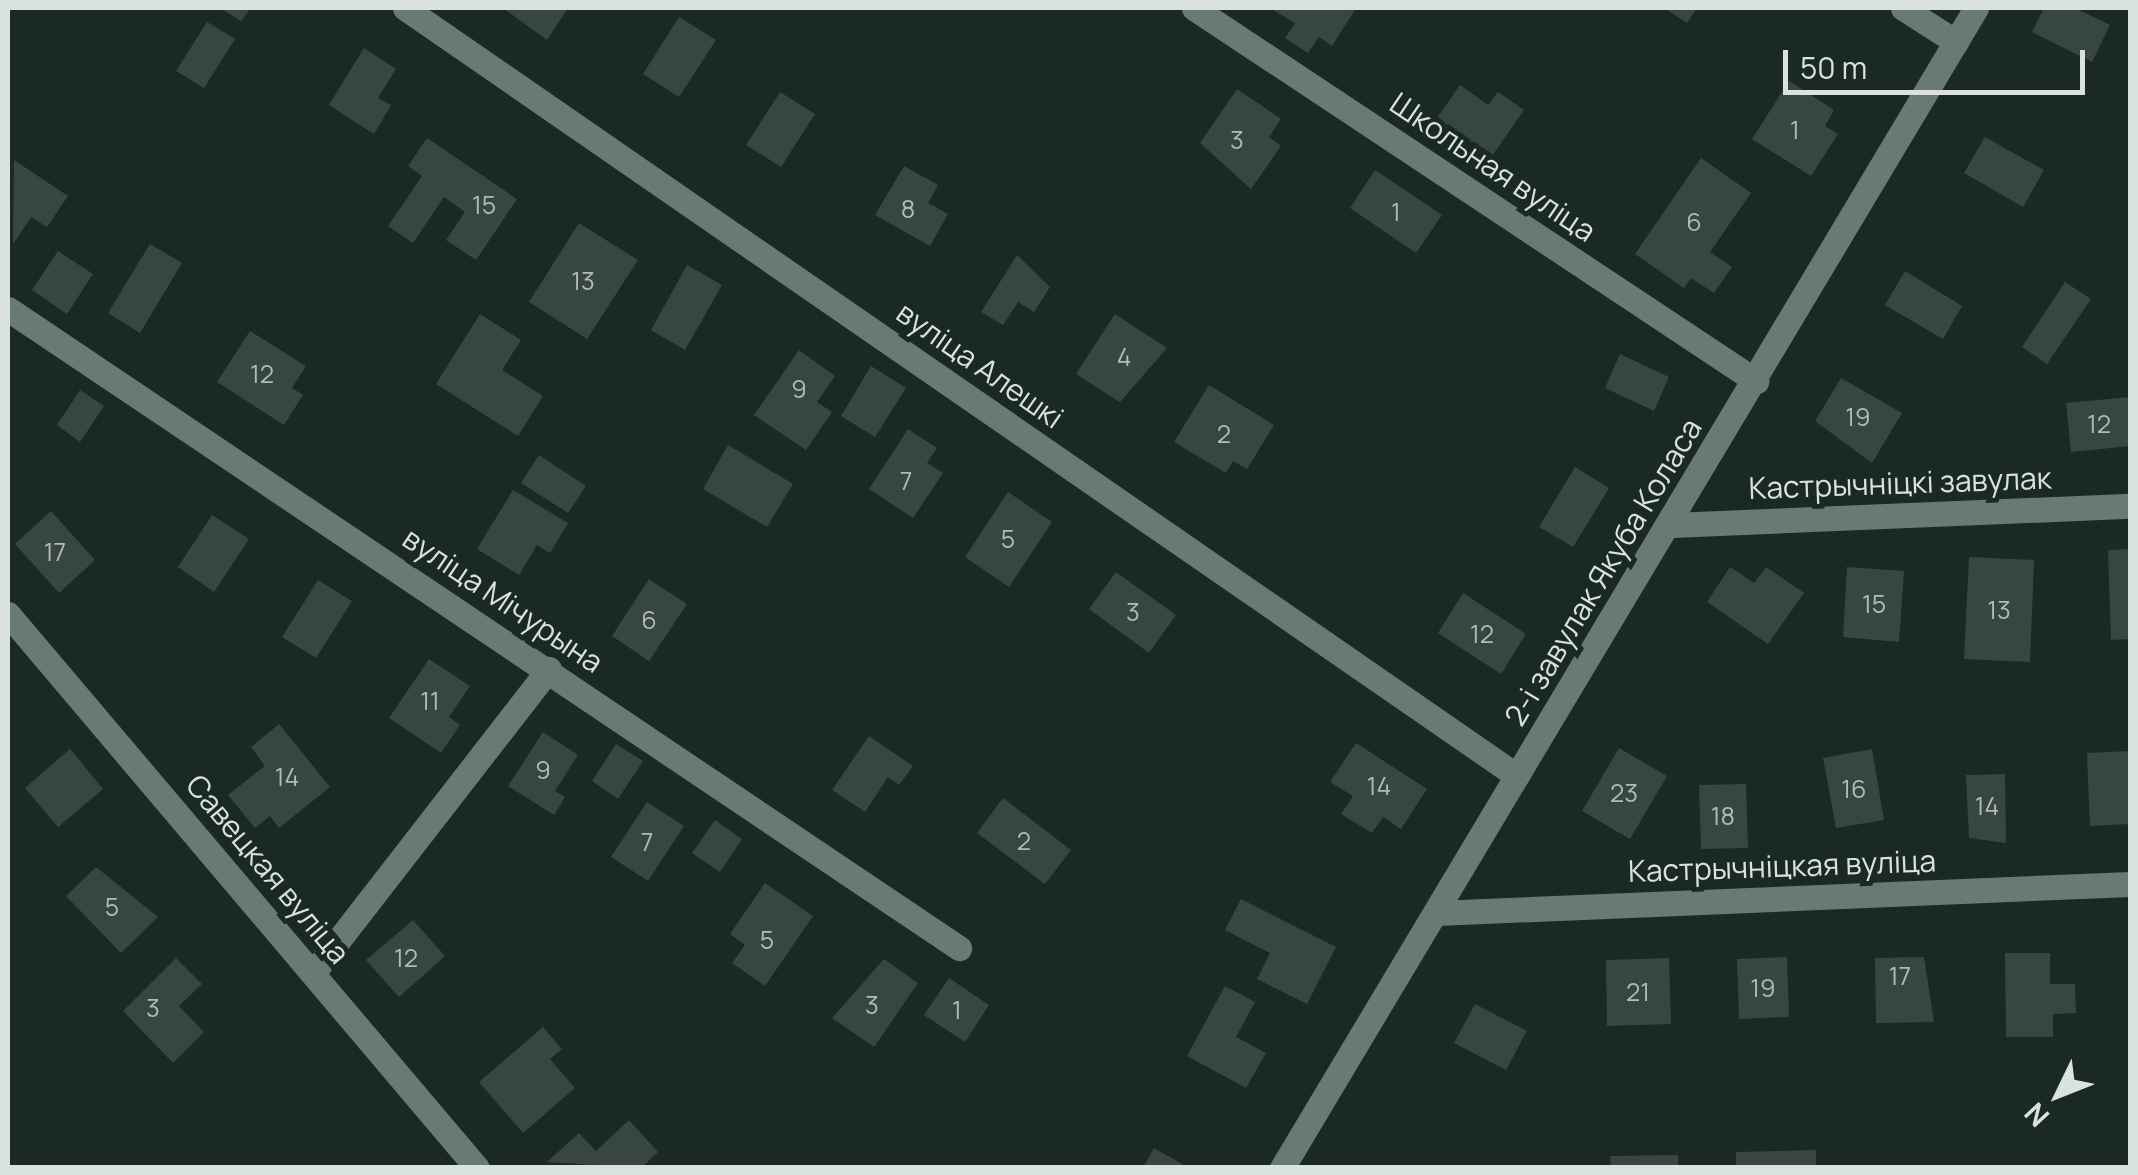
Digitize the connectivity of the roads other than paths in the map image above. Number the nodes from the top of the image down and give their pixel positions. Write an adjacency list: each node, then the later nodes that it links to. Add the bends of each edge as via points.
1 (406, 8): 12 (street, вуліца Алешкі)
2 (1194, 8): 7 (street, Школьная вуліца)
3 (1903, 8): 5 (street)
4 (1976, 8): 5 (street, 2-і завулак Якуба Коласа)
5 (1956, 42): 7 (street, 2-і завулак Якуба Коласа)
6 (8, 309): 11 (street, вуліца Мічурына)
7 (1756, 380): 9 (street, 2-і завулак Якуба Коласа)
8 (2130, 506): 9 (street, Кастрычніцкі завулак)
9 (1672, 525): 12 (street, 2-і завулак Якуба Коласа)
10 (8, 614): 16 (street, Савецкая вуліца)
11 (549, 669): 15 (street, вуліца Мічурына); 16 (street)
12 (1517, 776): 14 (street, 2-і завулак Якуба Коласа)
13 (2130, 884): 14 (street, Кастрычніцкая вуліца)
14 (1437, 913): 18 (street, 2-і завулак Якуба Коласа)
15 (960, 948)
16 (314, 972): 17 (street, Савецкая вуліца)
17 (477, 1168)
18 (1282, 1168)

